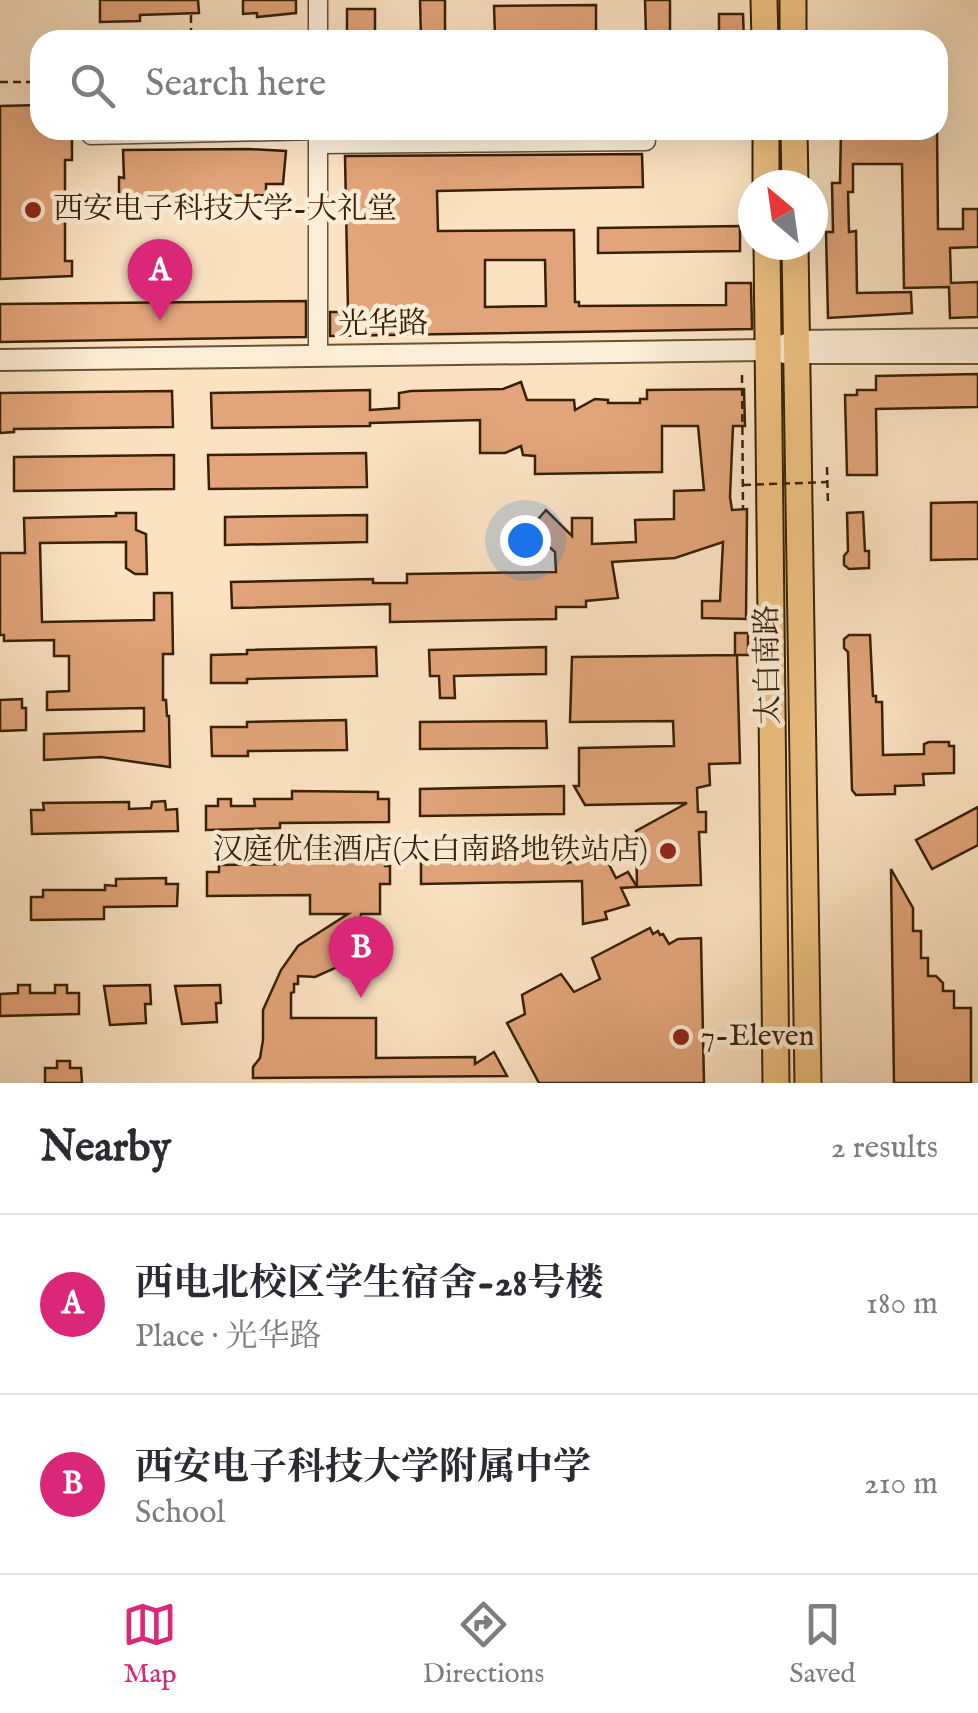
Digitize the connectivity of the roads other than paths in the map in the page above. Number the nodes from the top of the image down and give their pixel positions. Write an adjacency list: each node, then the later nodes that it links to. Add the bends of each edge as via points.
1 (318, 0): 4 (street)
2 (764, 0): 5 (main road)
3 (793, 0): 6 (main road)
4 (318, 30)
5 (765, 30)
6 (793, 30)
7 (318, 140): 20 (street)
8 (591, 140): 11 (street)
9 (766, 140): 12 (main road)
10 (794, 140): 13 (main road)
11 (646, 141)
12 (766, 170)
13 (795, 170)
14 (766, 260): 18 (main road, 太白南路)
15 (795, 260): 17 (main road, 太白南路)
16 (978, 339): 17 (street, 光华路)
17 (796, 348): 18 (street, 光华路); 19 (street, 光华路); 23 (main road, 太白南路)
18 (768, 350): 20 (street, 光华路); 22 (main road, 太白南路)
19 (978, 353)
20 (318, 356): 21 (street, 光华路)
21 (0, 360)
22 (776, 1083)
23 (808, 1083)

